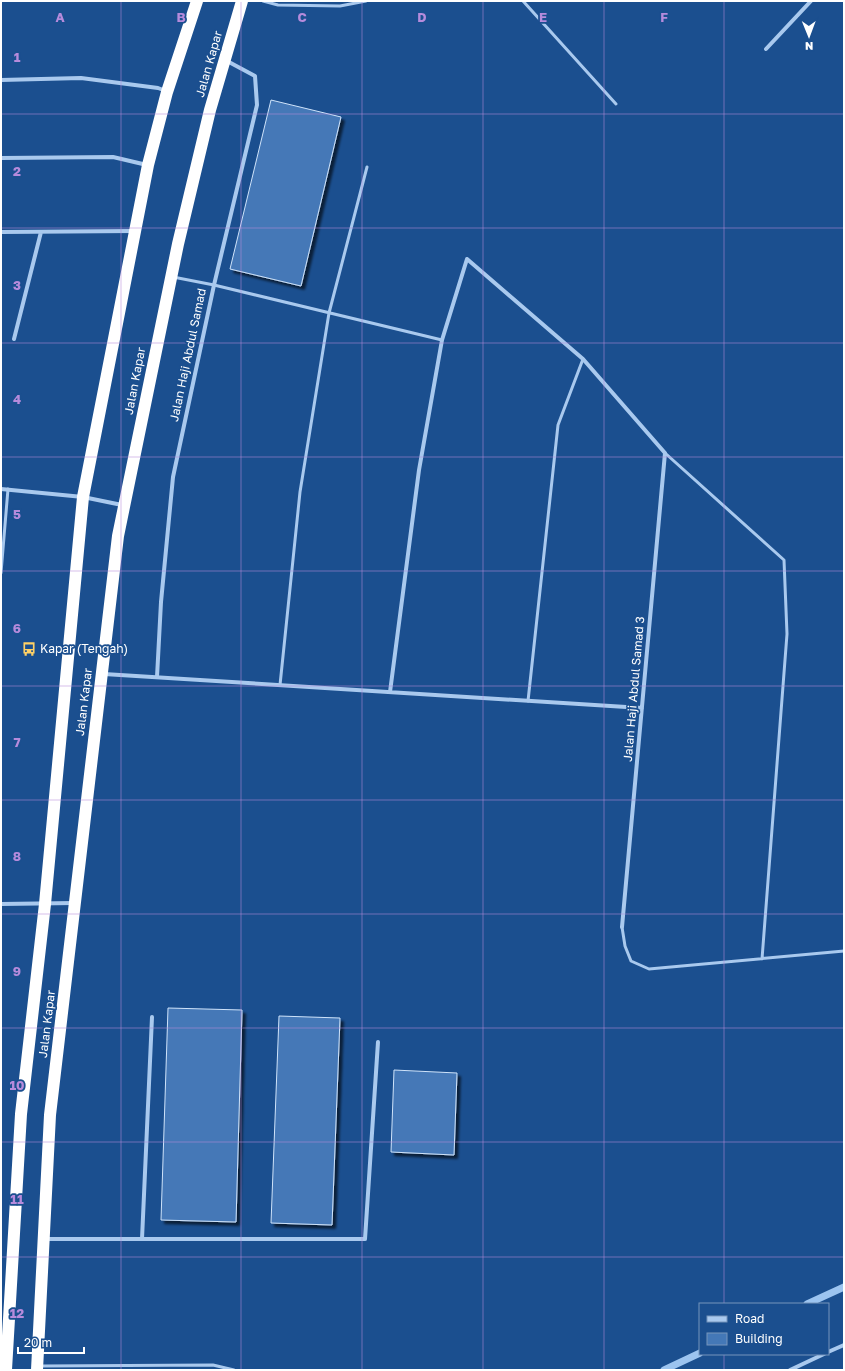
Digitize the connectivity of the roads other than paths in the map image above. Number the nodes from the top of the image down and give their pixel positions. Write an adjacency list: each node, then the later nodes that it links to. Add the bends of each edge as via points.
1 (197, 1): 10 (highway, Jalan Kapar)
2 (242, 1): 8 (highway, Jalan Kapar)
3 (263, 1): 4 (lane, via 278,5 340,6)
4 (366, 1)
5 (523, 1): 11 (lane)
6 (811, 1): 7 (street)
7 (766, 49)
8 (224, 60): 18 (highway, Jalan Kapar); 19 (street, Jalan Haji Abdul Samad, via 255,76 257,105)
9 (1, 80): 10 (street, via 81,78 158,88)
10 (166, 92): 13 (highway, Jalan Kapar)
11 (616, 104)
12 (1, 158): 13 (street, via 113,157)
13 (148, 165): 15 (highway, Jalan Kapar)
14 (367, 167): 20 (lane)
15 (135, 231): 17 (street); 27 (highway, Jalan Kapar)
16 (1, 232): 17 (street)
17 (41, 232): 21 (street)
18 (171, 276): 19 (lane); 28 (highway, Jalan Kapar)
19 (214, 285): 20 (lane); 31 (street, Jalan Haji Abdul Samad, via 172,477)
20 (329, 313): 22 (lane); 32 (lane, via 300,492)
21 (14, 339)
22 (442, 340): 23 (street, via 467,259); 33 (street, via 419,470)
23 (583, 359): 24 (street); 34 (lane, via 558,425)
24 (665, 453): 35 (street, Jalan Haji Abdul Samad 3); 41 (lane, via 784,560 787,634)
25 (1, 489): 26 (street)
26 (8, 489): 27 (street); 29 (lane)
27 (83, 497): 28 (street); 38 (highway, Jalan Kapar)
28 (124, 506): 30 (highway, Jalan Kapar, via 118,536)
29 (1, 574)
30 (102, 674): 31 (street); 36 (highway, Jalan Kapar)
31 (157, 677): 32 (street)
32 (280, 685): 33 (street)
33 (390, 692): 34 (street)
34 (528, 701): 35 (street)
35 (642, 708): 39 (street, Jalan Haji Abdul Samad 3)
36 (75, 903): 38 (street); 44 (highway, Jalan Kapar, via 50,1115)
37 (1, 904): 38 (street)
38 (45, 904): 51 (highway, Jalan Kapar, via 21,1114)
39 (622, 927): 41 (lane, via 625,946 632,961 649,969)
40 (844, 951): 41 (lane)
41 (762, 959)
42 (152, 1017): 45 (street)
43 (378, 1042): 45 (street, via 365,1239)
44 (43, 1239): 45 (street); 50 (highway, Jalan Kapar)
45 (142, 1239)
46 (844, 1345): 47 (street)
47 (829, 1352)
48 (822, 1355): 54 (street)
49 (120, 1365): 50 (lane); 52 (lane); 53 (lane, via 213,1365)
50 (37, 1368)
51 (6, 1370)
52 (120, 1370)
53 (234, 1370)
54 (790, 1370)

